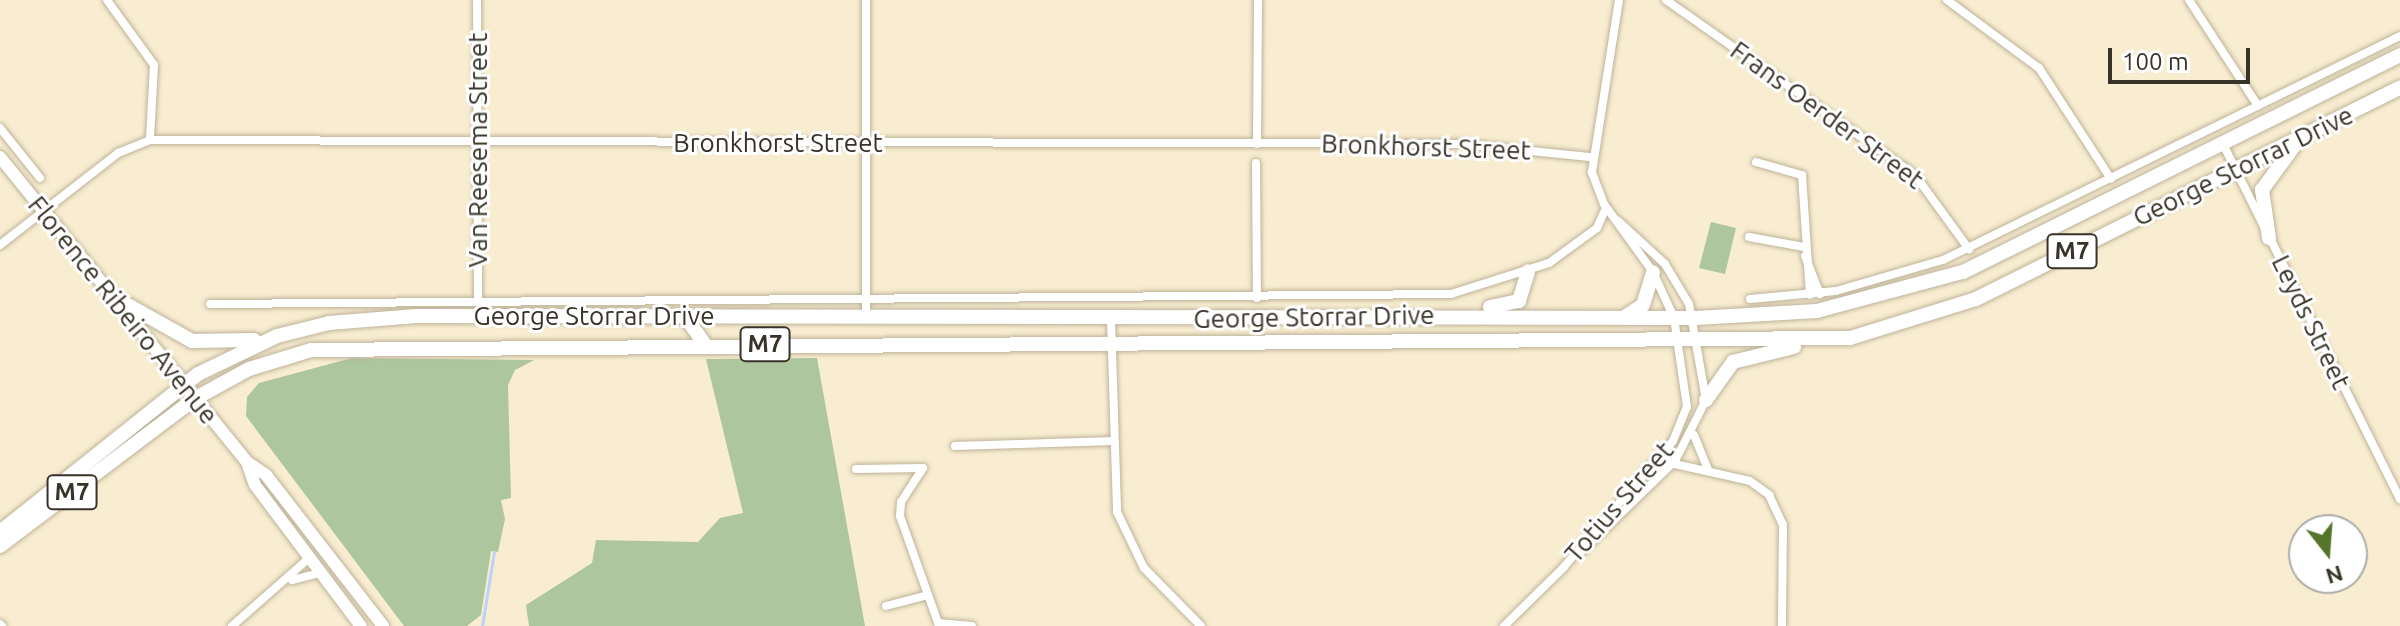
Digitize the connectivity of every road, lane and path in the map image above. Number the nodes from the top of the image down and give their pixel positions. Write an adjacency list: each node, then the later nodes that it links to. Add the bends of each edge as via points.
1 (107, 0): 15 (street, via 154,65)
2 (477, 0): 16 (street, Van Reesema Street)
3 (866, 0): 17 (street)
4 (1258, 0): 18 (street)
5 (1619, 0): 21 (street)
6 (1666, 0): 32 (street, Frans Oerder Street, via 1915,175)
7 (1947, 0): 26 (street, via 2039,68)
8 (2189, 0): 12 (street)
9 (2400, 36): 12 (street, George Storrar Drive)
10 (2400, 55): 19 (main road, George Storrar Drive / M7)
11 (2400, 88): 14 (main road, George Storrar Drive / M7)
12 (2258, 106): 26 (street, George Storrar Drive)
13 (0, 128): 25 (street)
14 (2306, 135): 24 (main road, George Storrar Drive / M7); 30 (main road, via 2264,183)
15 (150, 140): 16 (street, Bronkhorst Street); 27 (street, Bronkhorst Street, via 118,153)
16 (477, 142): 17 (street, Bronkhorst Street); 40 (street, Van Reesema Street)
17 (866, 143): 18 (street, Bronkhorst Street); 41 (street)
18 (1257, 144): 21 (street, Bronkhorst Street, via 1461,144)
19 (2223, 144): 24 (street, Leyds Street); 49 (main road, George Storrar Drive / M7, via 1937,282 1817,311)
20 (0, 157): 27 (main road, Florence Ribeiro Avenue)
21 (1590, 157): 28 (street)
22 (1756, 162): 33 (street, via 1802,175 1808,202)
23 (1256, 163): 37 (street)
24 (2236, 170): 30 (street, Leyds Street); 52 (main road, George Storrar Drive / M7, via 1962,305)
25 (40, 178)
26 (2111, 179): 32 (street, George Storrar Drive)
27 (42, 211): 31 (street, Bronkhorst Street); 39 (main road, Florence Ribeiro Avenue)
28 (1609, 212): 34 (street, George Storrar Drive, via 1595,230); 35 (street, Totius Street); 49 (street, Totius Street, via 1665,264)
29 (1749, 237): 33 (street)
30 (2269, 238): 71 (street, Leyds Street)
31 (0, 245)
32 (1969, 249): 36 (street, George Storrar Drive)
33 (1804, 252): 36 (street)
34 (1528, 271): 37 (street, George Storrar Drive, via 1451,294); 43 (main road, via 1526,293 1516,303)
35 (1653, 272): 47 (main road, via 1643,305); 48 (street, Totius Street)
36 (1815, 294): 38 (street, George Storrar Drive)
37 (1257, 298): 41 (street, George Storrar Drive)
38 (1750, 299)
39 (119, 300): 51 (main road, via 203,344); 59 (main road, Florence Ribeiro Avenue)
40 (478, 301): 41 (street, George Storrar Drive); 42 (street, George Storrar Drive)
41 (866, 301): 46 (street)
42 (210, 304)
43 (1439, 315): 47 (main road, George Storrar Drive / M7); 50 (main road, George Storrar Drive / M7)
44 (685, 316): 45 (main road, George Storrar Drive / M7); 51 (main road, George Storrar Drive / M7, via 373,317); 56 (main road)
45 (722, 316): 46 (main road, George Storrar Drive / M7); 56 (main road)
46 (866, 317): 50 (main road, George Storrar Drive / M7); 55 (main road); 57 (main road, via 882,337 951,337)
47 (1626, 317): 48 (main road, George Storrar Drive / M7)
48 (1674, 318): 49 (main road, George Storrar Drive / M7); 53 (street, Totius Street)
49 (1696, 318): 54 (street, Totius Street)
50 (1111, 319): 58 (street)
51 (277, 336): 59 (main road, George Storrar Drive / M7)
52 (1850, 338): 54 (main road, George Storrar Drive / M7); 61 (main road, via 1746,355 1722,371)
53 (1681, 341): 54 (main road, George Storrar Drive / M7); 58 (main road, George Storrar Drive / M7); 64 (street, Totius Street, via 1687,407)
54 (1700, 341): 61 (street, Totius Street)
55 (848, 343): 56 (main road, George Storrar Drive / M7); 57 (main road, George Storrar Drive / M7)
56 (705, 345): 60 (main road, George Storrar Drive / M7, via 311,350 249,369)
57 (972, 345): 58 (main road, George Storrar Drive / M7)
58 (1112, 346): 63 (street)
59 (185, 384): 60 (main road, Florence Ribeiro Avenue); 72 (main road, M7)
60 (196, 398): 68 (main road, Florence Ribeiro Avenue); 73 (main road, M7)
61 (1706, 400): 62 (street, Totius Street)
62 (1694, 434): 67 (street, Totius Street); 70 (street)
63 (1114, 441): 65 (street); 85 (street, via 1114,501 1135,557)
64 (1673, 441): 66 (street, Totius Street); 67 (street)
65 (955, 446)
66 (1657, 460): 67 (street); 75 (street, Totius Street)
67 (1675, 461): 70 (street); 75 (street, Totius Street)
68 (247, 462): 74 (main road, Florence Ribeiro Avenue); 82 (main road, Florence Ribeiro Avenue, via 266,475)
69 (856, 469): 78 (street, via 923,468 899,508)
70 (1708, 470): 87 (street, via 1755,483 1780,512)
71 (2400, 499)
72 (0, 532)
73 (0, 546)
74 (308, 559): 76 (main road, Florence Ribeiro Avenue); 77 (street)
75 (1562, 569): 86 (street, Totius Street)
76 (320, 573): 77 (street); 81 (main road, Florence Ribeiro Avenue)
77 (291, 580): 80 (street)
78 (928, 595): 79 (street); 83 (street, via 938,623)
79 (886, 606)
80 (232, 626)
81 (361, 626)
82 (383, 626)
83 (959, 626): 84 (street)
84 (972, 626)
85 (1201, 626)
86 (1504, 626)
87 (1782, 626)

